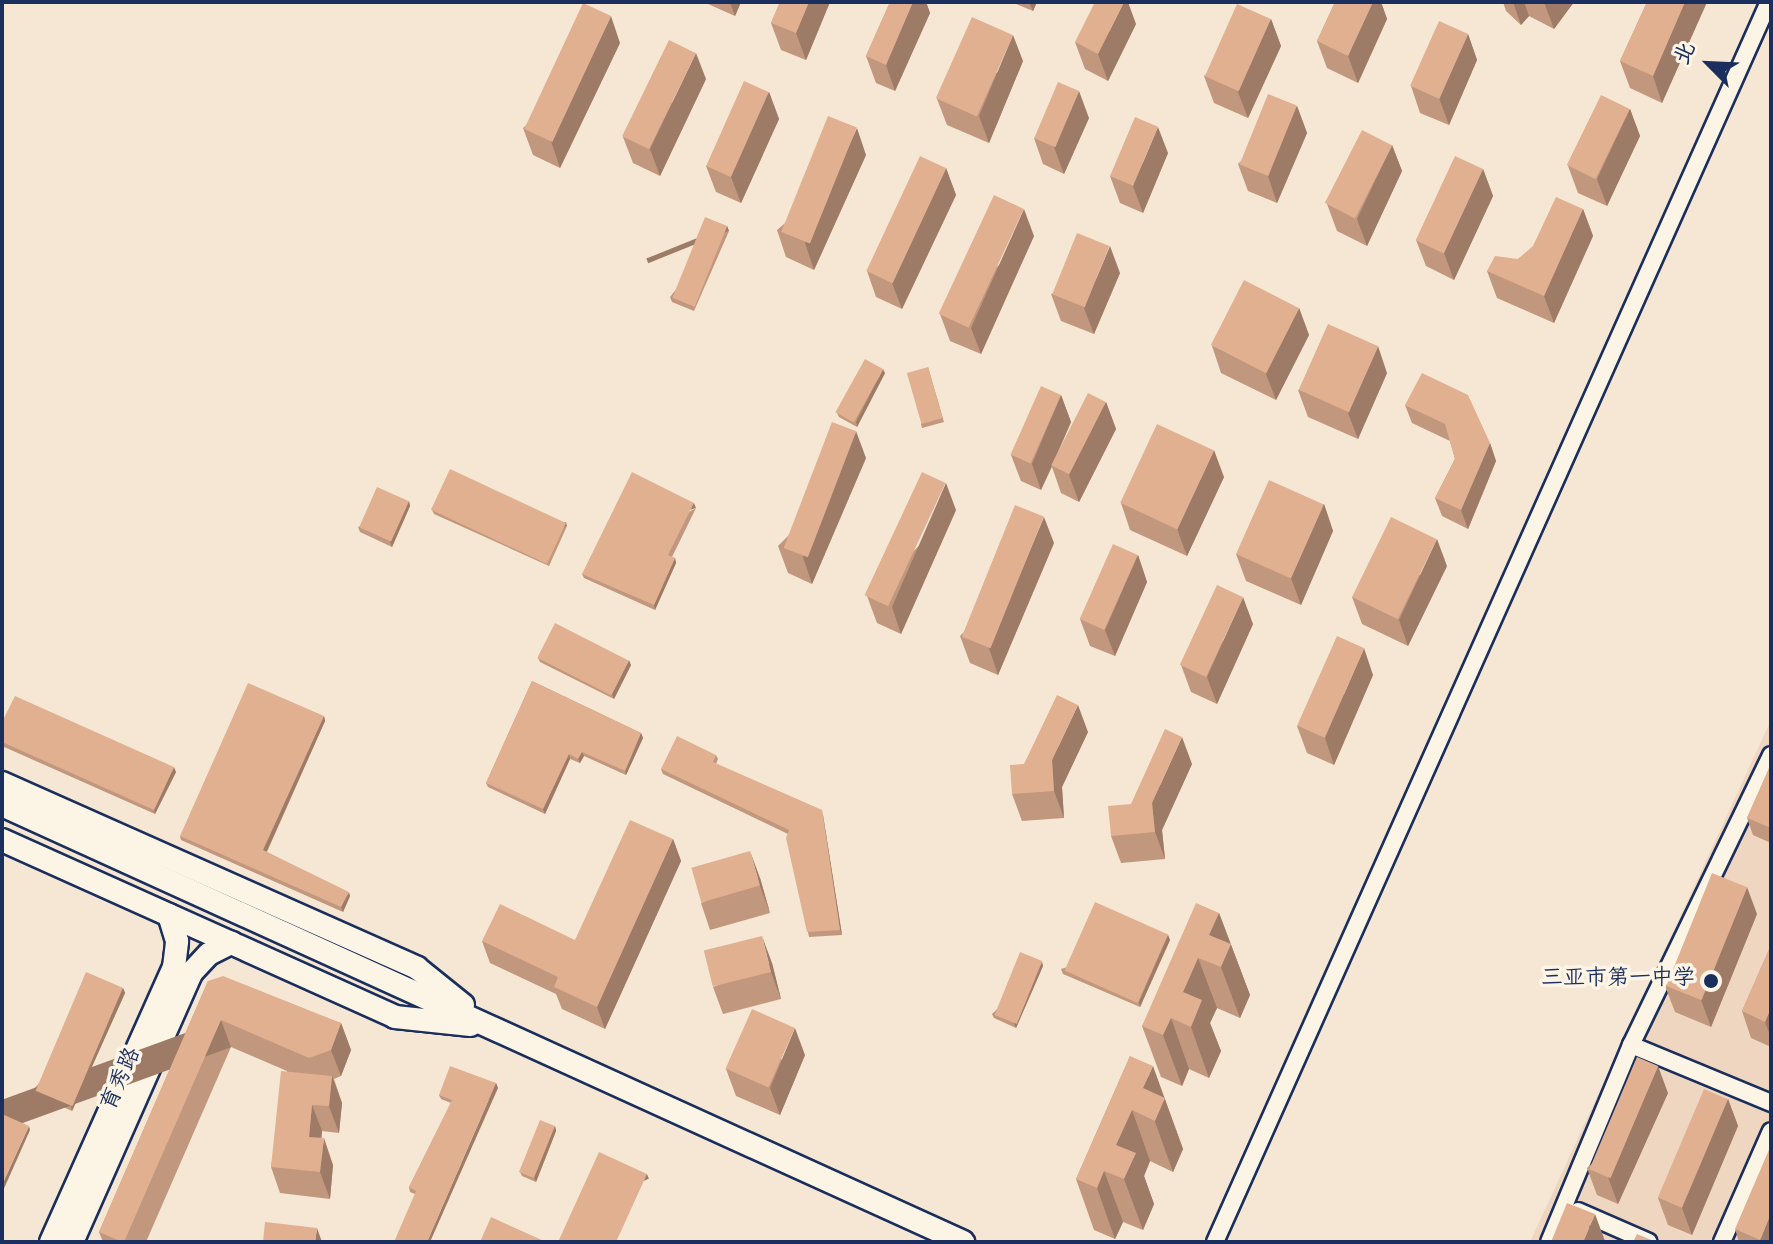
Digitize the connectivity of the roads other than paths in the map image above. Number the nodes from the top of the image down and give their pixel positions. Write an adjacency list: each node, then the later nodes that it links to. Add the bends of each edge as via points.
1 (1769, 2): 16 (street)
2 (1771, 755): 9 (street)
3 (2, 783): 8 (street, via 417,968)
4 (2, 805): 8 (street)
5 (2, 840): 6 (street)
6 (169, 915): 7 (street); 13 (street, 育秀路, via 177,941 174,967)
7 (231, 943): 8 (street, via 395,1017); 14 (street, 育秀路, via 209,954 191,973)
8 (488, 1026): 15 (street)
9 (1631, 1045): 10 (street); 12 (street)
10 (1771, 1103)
11 (1771, 1131): 19 (street)
12 (1565, 1205): 17 (street); 18 (street)
13 (51, 1242)
14 (72, 1242)
15 (963, 1242)
16 (1215, 1242)
17 (1549, 1242)
18 (1649, 1242)
19 (1722, 1242)

